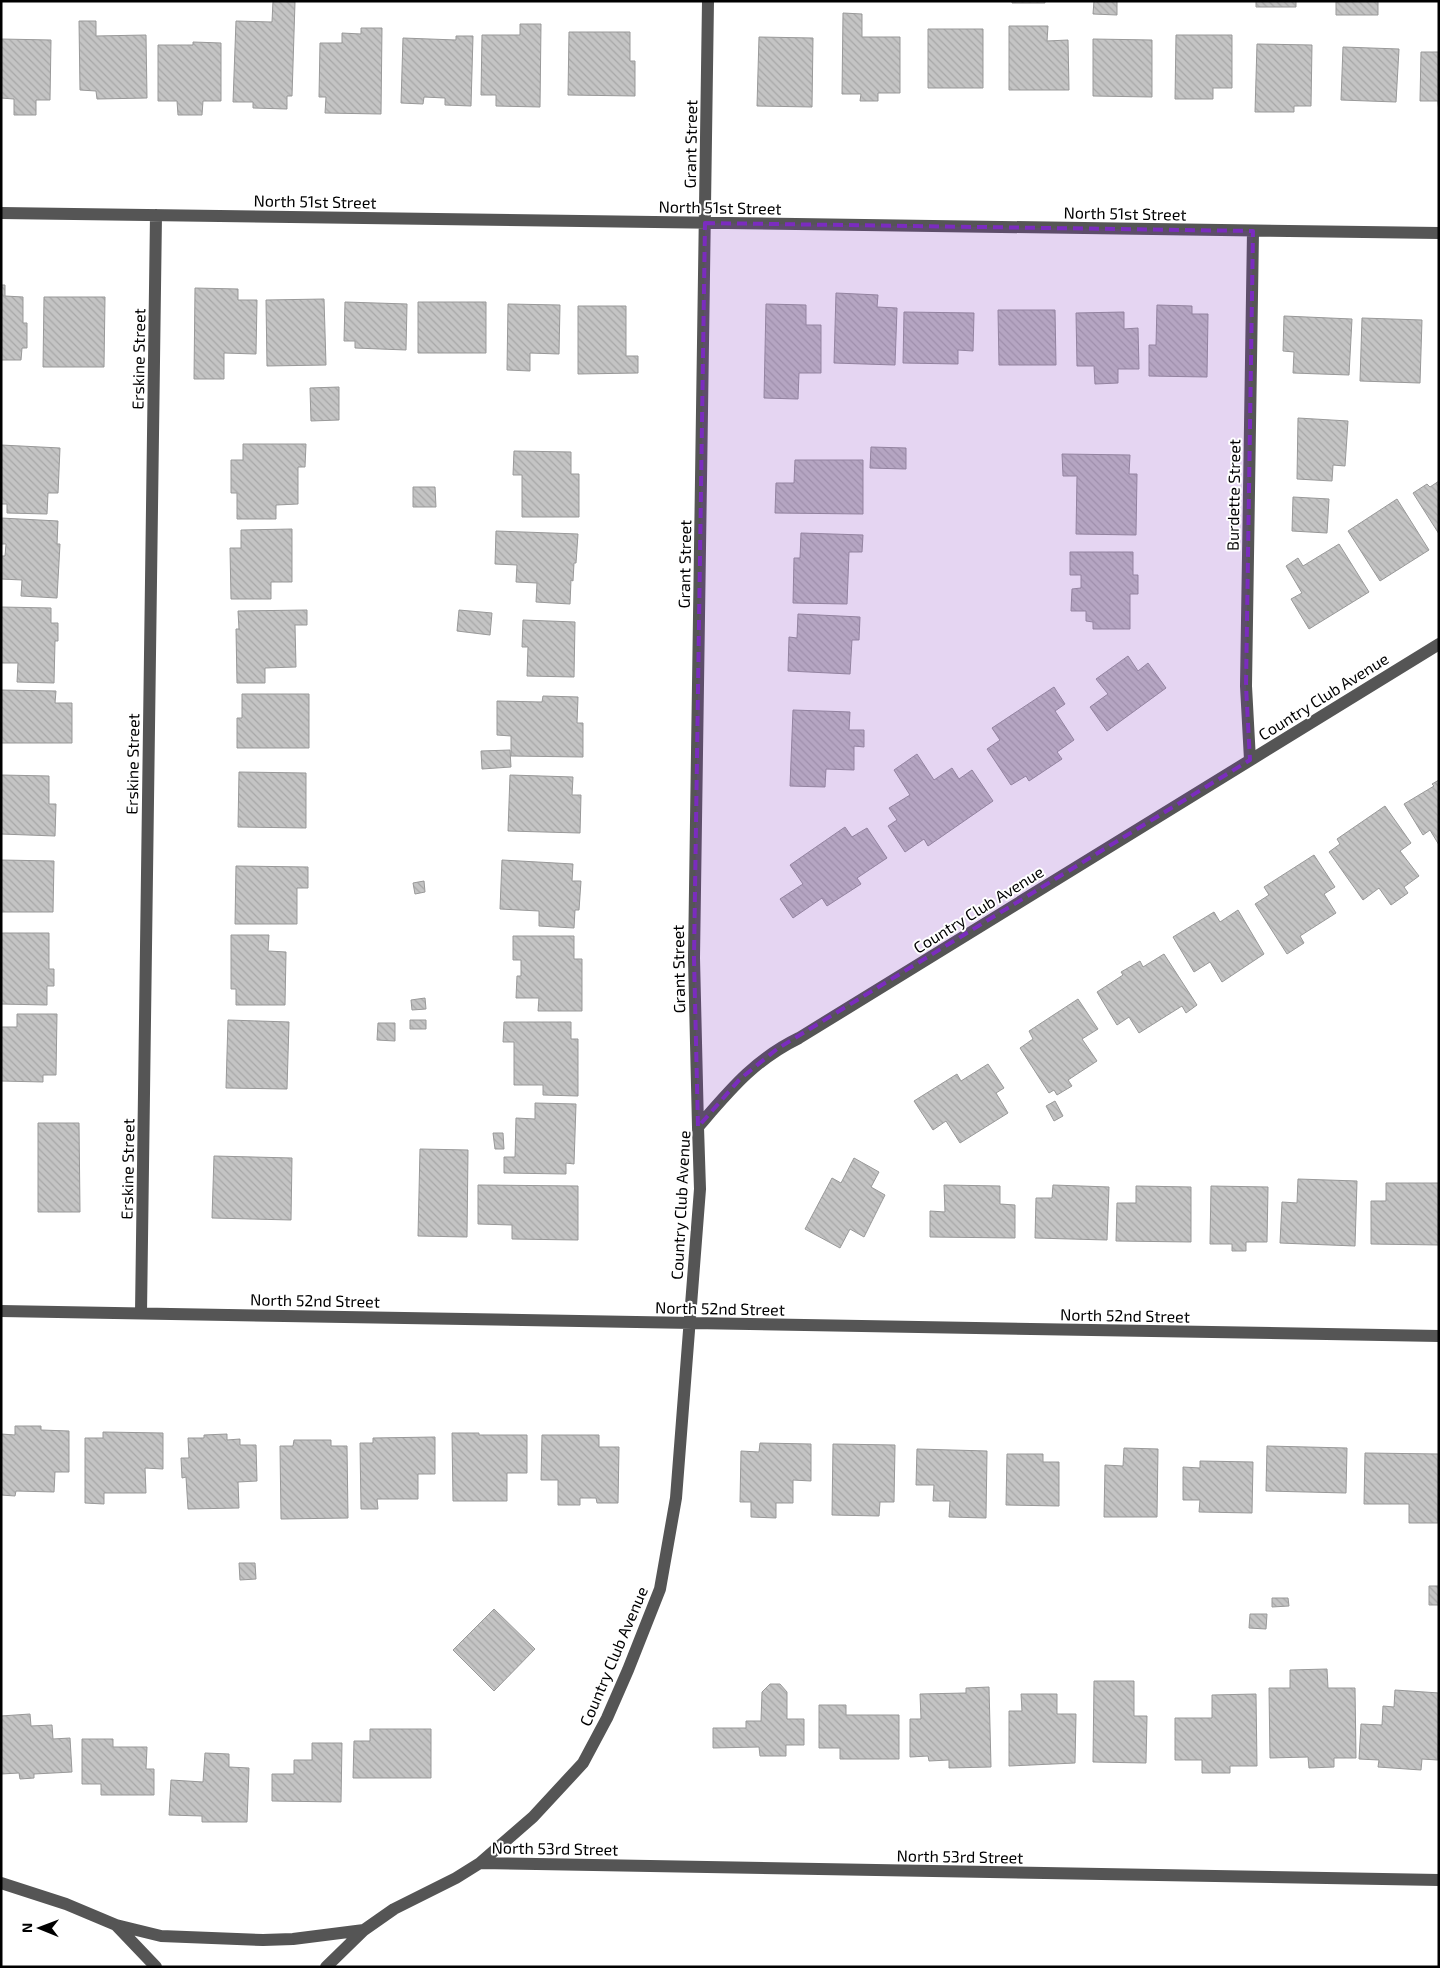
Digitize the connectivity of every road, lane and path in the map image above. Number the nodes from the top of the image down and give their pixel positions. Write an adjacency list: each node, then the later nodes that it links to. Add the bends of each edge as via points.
1 (708, 1): 4 (street, Grant Street)
2 (1, 213): 3 (street, North 51st Street)
3 (156, 215): 4 (street, North 51st Street); 11 (street, Erskine Street)
4 (705, 223): 5 (street, North 51st Street); 9 (street, Grant Street, via 694,958)
5 (1253, 231): 6 (street, North 51st Street); 8 (street, Burdette Street, via 1246,686)
6 (1439, 233)
7 (1439, 644): 8 (street, Country Club Avenue)
8 (1250, 760): 9 (street, Country Club Avenue, via 777,1049 740,1079)
9 (698, 1127): 12 (street, Country Club Avenue, via 700,1189)
10 (1, 1311): 11 (street, North 52nd Street)
11 (142, 1313): 12 (street, North 52nd Street)
12 (690, 1324): 13 (street, North 52nd Street); 14 (street, Country Club Avenue, via 676,1498 660,1589 607,1718 583,1763 533,1816)
13 (1439, 1336)
14 (480, 1863): 15 (street, North 53rd Street); 18 (street, Country Club Avenue, via 394,1909)
15 (1439, 1880)
16 (1, 1883): 17 (street, via 66,1904)
17 (116, 1925): 18 (street, via 161,1936 263,1940); 19 (street)
18 (364, 1930): 20 (street, Country Club Avenue)
19 (156, 1967)
20 (326, 1967)

